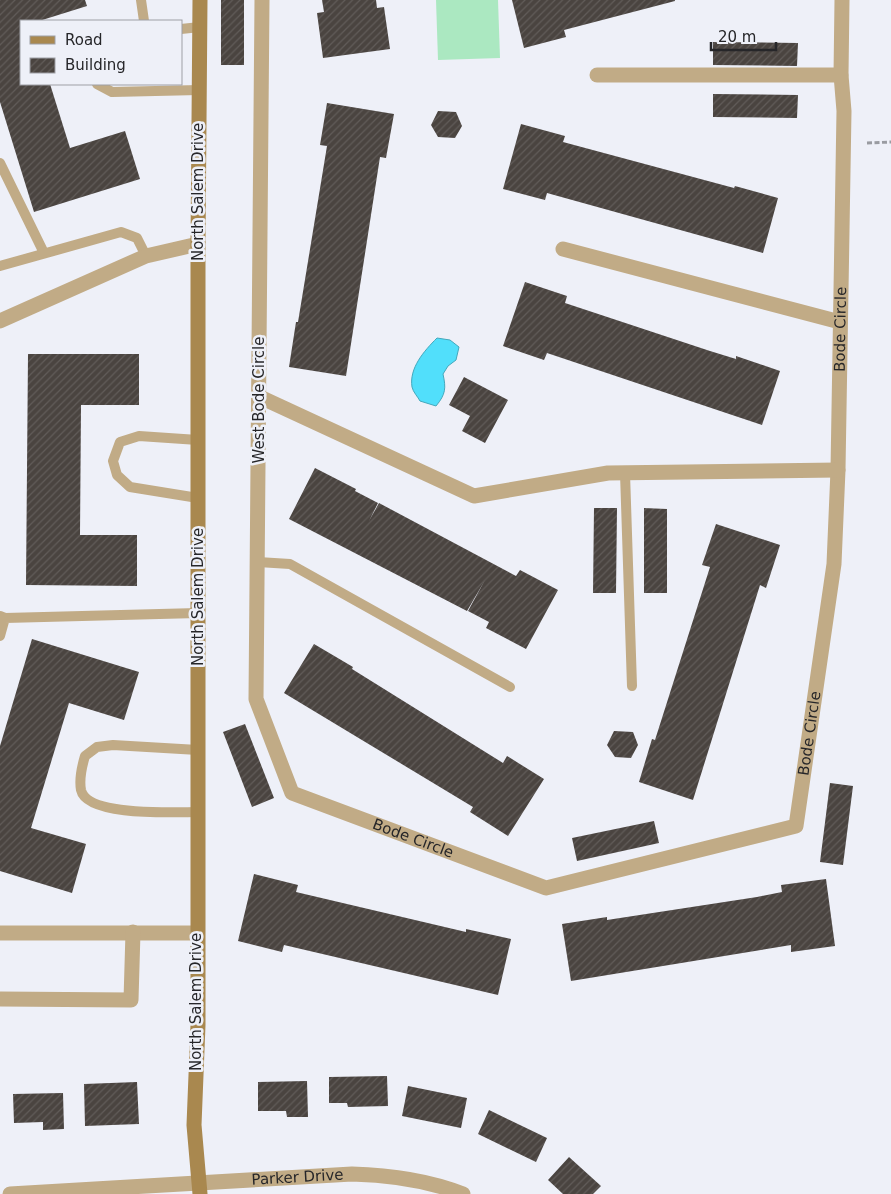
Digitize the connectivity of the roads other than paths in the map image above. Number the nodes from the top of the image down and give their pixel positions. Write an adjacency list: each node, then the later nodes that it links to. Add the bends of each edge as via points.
1 (141, 0): 5 (lane)
2 (200, 0): 6 (street, North Salem Drive)
3 (262, 0): 20 (street, West Bode Circle)
4 (842, 0): 9 (street, Bode Circle)
5 (144, 20)
6 (200, 27): 7 (lane); 11 (street, North Salem Drive)
7 (182, 29)
8 (597, 75): 9 (street)
9 (841, 75): 19 (street, Bode Circle, via 844,111)
10 (99, 85): 11 (lane, via 112,92)
11 (199, 90): 13 (street, North Salem Drive)
12 (0, 163): 15 (lane)
13 (198, 244): 16 (street); 21 (street, North Salem Drive)
14 (563, 249): 19 (street)
15 (44, 253): 16 (lane, via 121,232 137,238); 17 (lane)
16 (146, 256): 18 (street)
17 (0, 266)
18 (0, 321)
19 (840, 322): 22 (street, Bode Circle)
20 (260, 397): 23 (street, via 474,496); 25 (street, West Bode Circle)
21 (198, 440): 24 (street, North Salem Drive); 24 (lane, via 139,436 120,442 113,461 117,475 130,487)
22 (838, 470): 23 (street); 32 (street, Bode Circle, via 834,564 796,826 546,888)
23 (626, 473): 29 (lane)
24 (198, 498): 26 (street, North Salem Drive)
25 (258, 562): 30 (lane, via 290,564); 32 (street, West Bode Circle, via 256,699)
26 (198, 613): 27 (lane); 31 (street, North Salem Drive)
27 (2, 617): 28 (lane)
28 (0, 636)
29 (632, 686)
30 (510, 687)
31 (198, 750): 33 (street, North Salem Drive); 33 (lane, via 97,747 85,756 81,773 81,791 88,801 114,810)
32 (292, 793)
33 (197, 812): 36 (street, North Salem Drive)
34 (133, 932): 35 (street); 36 (street); 37 (street, via 131,1000)
35 (0, 933)
36 (197, 933): 38 (street, North Salem Drive, via 194,1125)
37 (0, 1000)
38 (199, 1189): 39 (street, Parker Drive); 40 (street, Parker Drive, via 352,1174 384,1175 438,1185)
39 (10, 1194)
40 (462, 1194)

